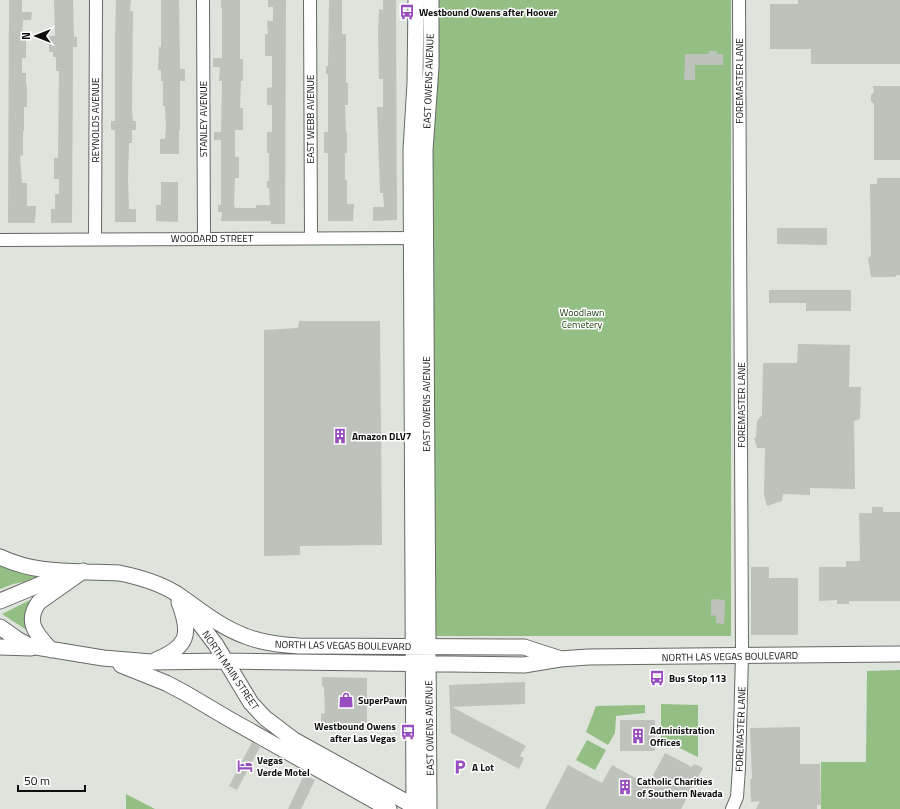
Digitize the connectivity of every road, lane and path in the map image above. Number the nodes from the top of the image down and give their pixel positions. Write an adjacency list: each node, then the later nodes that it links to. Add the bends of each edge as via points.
1 (96, 0): 10 (street, REYNOLDS AVENUE)
2 (203, 0): 7 (street, STANLEY AVENUE)
3 (310, 0): 8 (street, EAST WEBB AVENUE)
4 (416, 0): 9 (main road, EAST OWENS AVENUE, via 411,150)
5 (431, 0): 9 (main road, EAST OWENS AVENUE, via 431,66)
6 (739, 0): 22 (street, FOREMASTER LANE)
7 (204, 238): 8 (street, WOODARD STREET); 10 (street, WOODARD STREET)
8 (311, 238): 9 (street, WOODARD STREET)
9 (418, 238): 17 (main road, EAST OWENS AVENUE); 19 (main road, EAST OWENS AVENUE)
10 (95, 239): 11 (street, WOODARD STREET)
11 (0, 240)
12 (0, 557): 13 (main road, NORTH LAS VEGAS BOULEVARD, via 43,570)
13 (83, 571): 14 (main road, NORTH LAS VEGAS BOULEVARD, via 130,575 155,583); 15 (main road, via 41,584); 20 (main road, via 35,607 33,626 37,635)
14 (176, 594): 17 (main road, NORTH LAS VEGAS BOULEVARD, via 219,623 258,641 292,646); 25 (main road, NORTH MAIN STREET, via 201,624); 26 (main road, via 186,624 185,637 174,651)
15 (0, 601)
16 (0, 627): 20 (main road, NORTH LAS VEGAS BOULEVARD, via 30,646)
17 (412, 646): 19 (main road, NORTH LAS VEGAS BOULEVARD); 27 (main road, EAST OWENS AVENUE)
18 (0, 647): 20 (main road)
19 (428, 647): 24 (main road, NORTH LAS VEGAS BOULEVARD, via 524,647); 28 (main road, EAST OWENS AVENUE)
20 (51, 650): 23 (main road, NORTH LAS VEGAS BOULEVARD)
21 (900, 654): 22 (main road, NORTH LAS VEGAS BOULEVARD)
22 (742, 655): 24 (main road, NORTH LAS VEGAS BOULEVARD); 32 (street, FOREMASTER LANE, via 739,768 737,797)
23 (103, 658): 26 (main road, NORTH LAS VEGAS BOULEVARD); 30 (main road, via 149,675 186,693)
24 (560, 659): 28 (main road, NORTH LAS VEGAS BOULEVARD, via 524,665)
25 (226, 661): 26 (main road, NORTH LAS VEGAS BOULEVARD); 27 (main road, NORTH LAS VEGAS BOULEVARD); 29 (main road, NORTH MAIN STREET, via 251,703 265,718 294,740)
26 (151, 662)
27 (413, 664): 28 (main road, NORTH LAS VEGAS BOULEVARD); 29 (main road, EAST OWENS AVENUE)
28 (428, 664): 31 (main road, EAST OWENS AVENUE)
29 (415, 808)
30 (389, 809)
31 (429, 809)
32 (732, 809)

